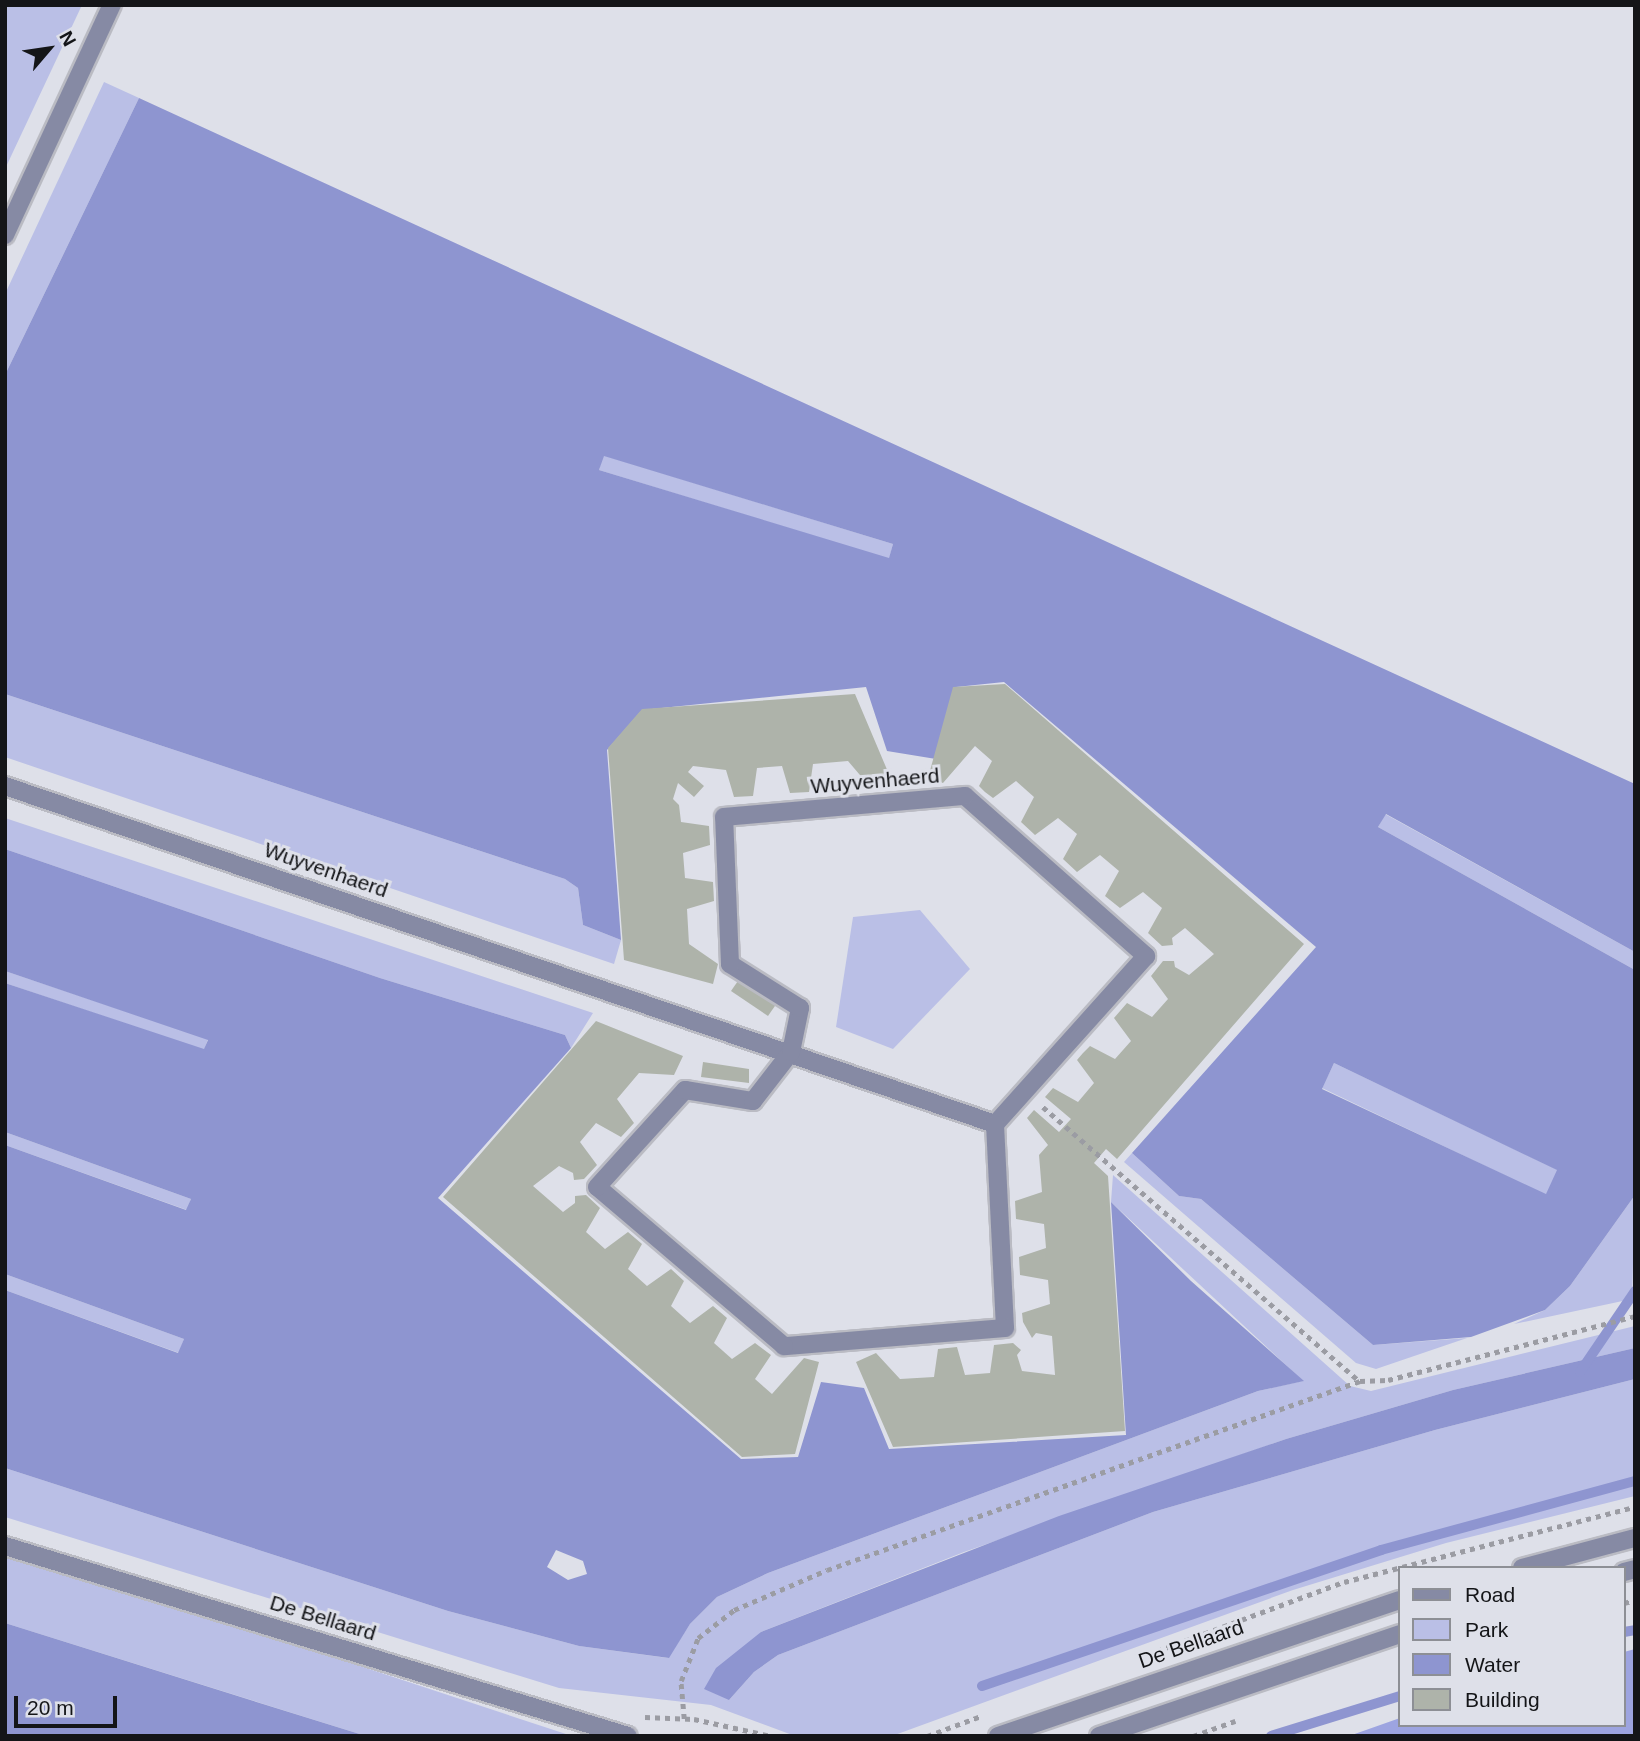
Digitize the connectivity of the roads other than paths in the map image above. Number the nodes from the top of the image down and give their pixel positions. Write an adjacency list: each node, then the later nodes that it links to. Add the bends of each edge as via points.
1 (112, 5): 2 (street)
2 (5, 235)
3 (5, 786): 4 (street, Wuyvenhaerd)
4 (791, 1052): 5 (street, Wuyvenhaerd); 5 (street, Wuyvenhaerd, via 753,1101 685,1090 597,1187 784,1346 1005,1328); 5 (street, Wuyvenhaerd, via 800,1008 730,964 723,817 965,796 1146,956)
5 (995, 1124)
6 (1635, 1538): 8 (street)
7 (5, 1546): 11 (street, De Bellaard)
8 (1530, 1566)
9 (1398, 1601): 12 (street, De Bellaard)
10 (1398, 1635): 13 (street)
11 (628, 1736)
12 (998, 1736)
13 (1099, 1736)

